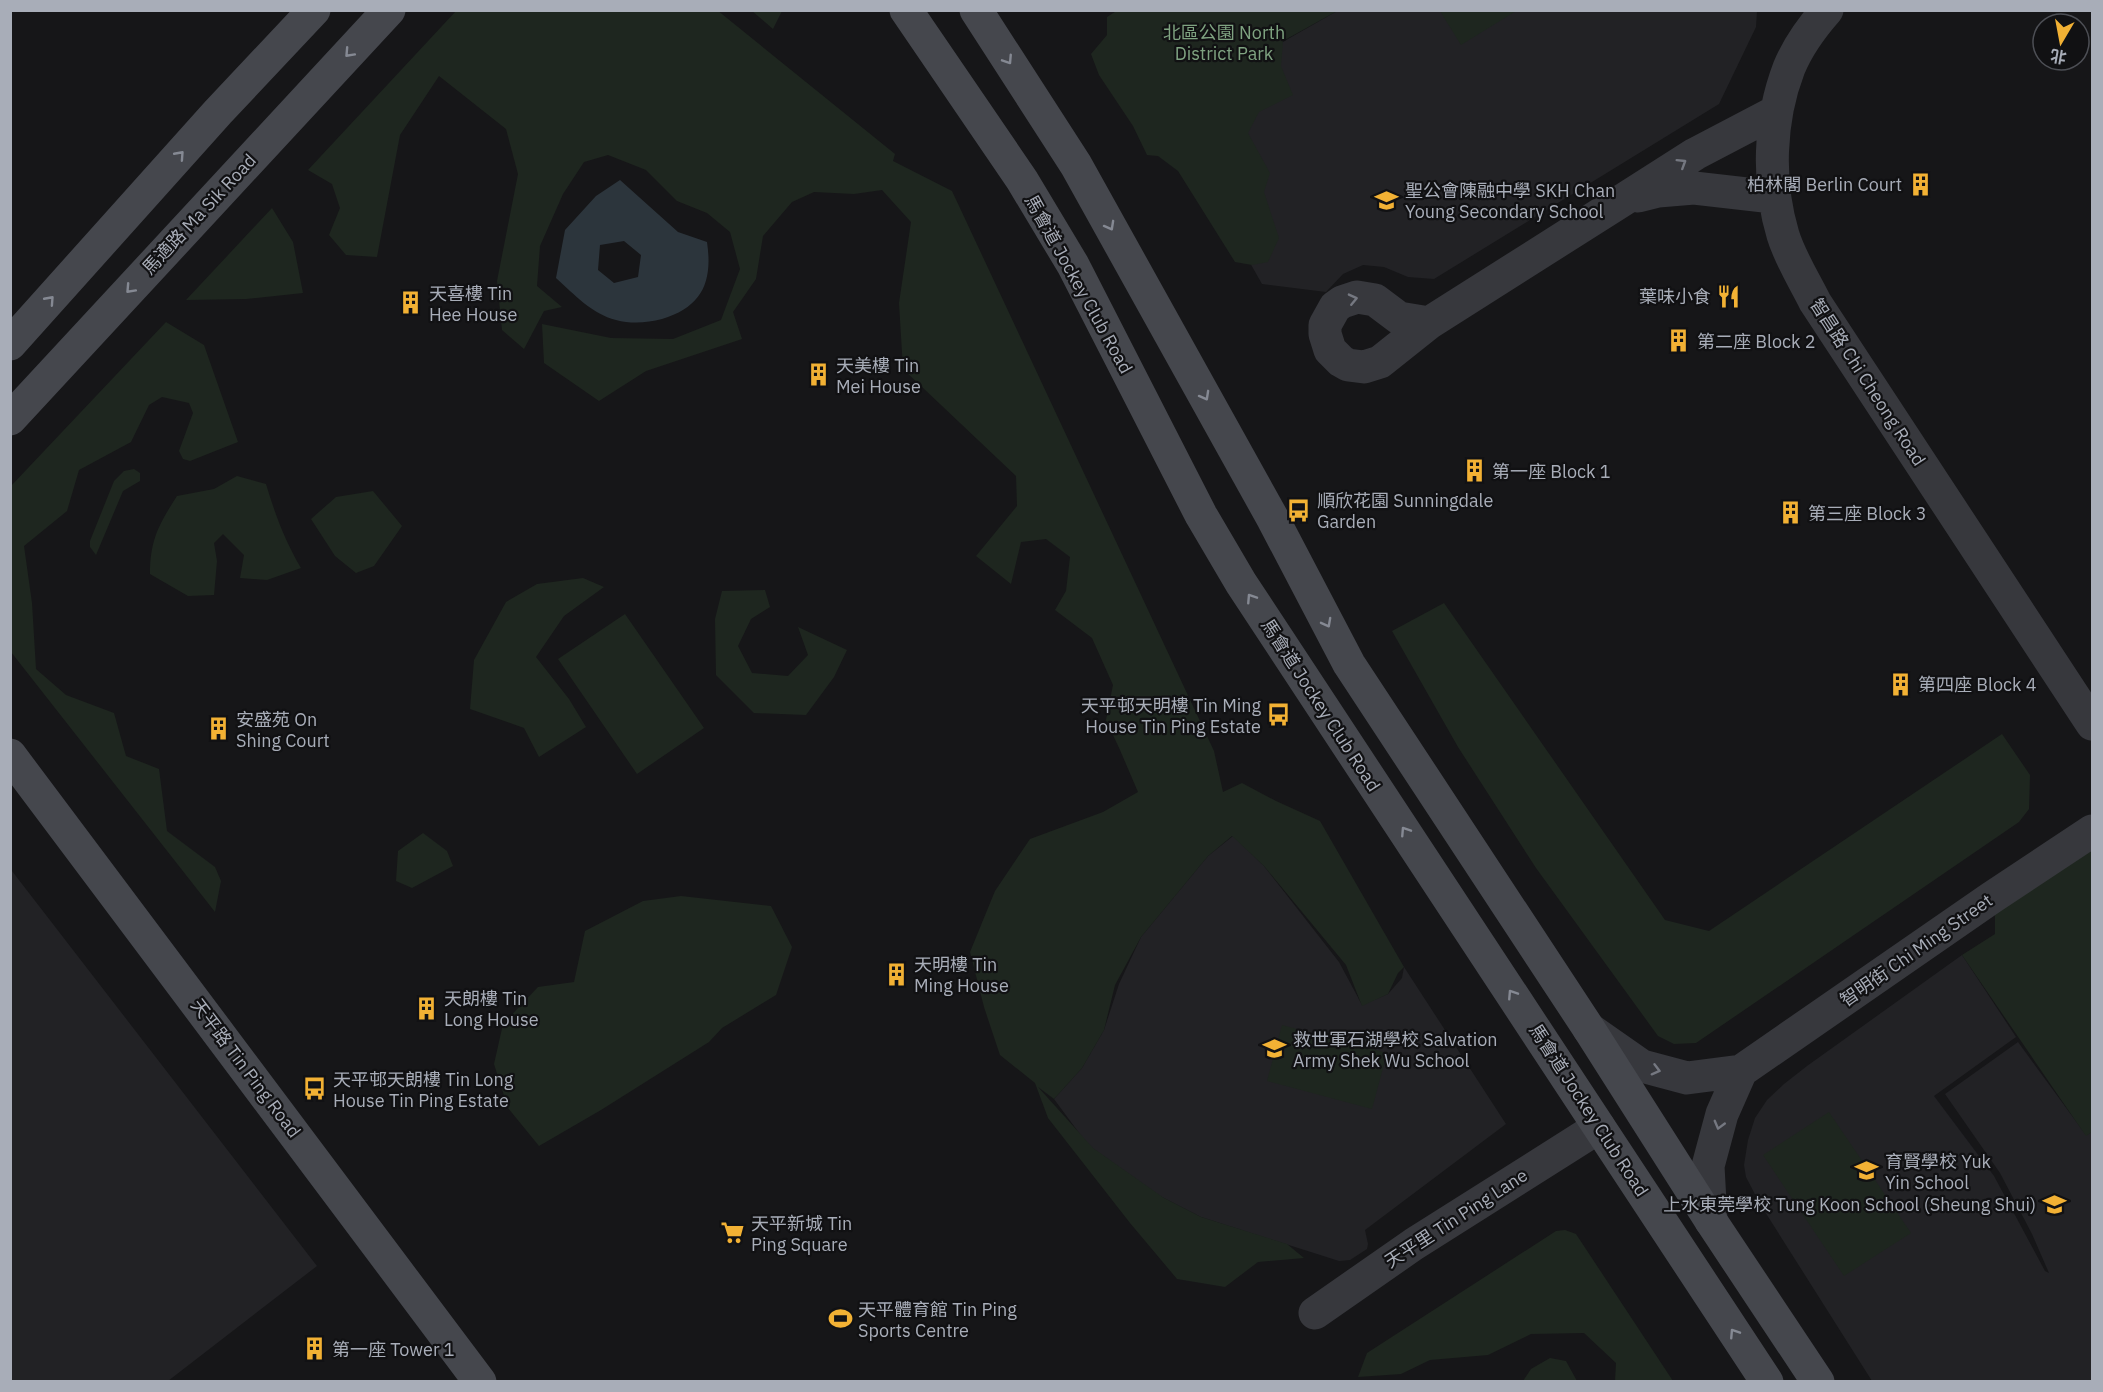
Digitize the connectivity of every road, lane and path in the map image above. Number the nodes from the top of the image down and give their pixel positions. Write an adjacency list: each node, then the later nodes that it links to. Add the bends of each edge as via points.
1 (314, 10): 10 (main road, one-way to 1)
2 (389, 10): 11 (main road, 馬適路 Ma Sik Road, one-way to 11)
3 (906, 10): 17 (main road, 馬會道 Jockey Club Road, one-way to 3, via 1241,583 1201,515 1051,225)
4 (976, 10): 15 (main road, one-way to 15, via 1076,165 1349,664)
5 (1827, 10): 6 (street, 智昌路 Chi Cheong Road, via 1811,28 1790,67)
6 (1777, 111): 7 (street, 智昌路 Chi Cheong Road); 8 (street, one-way to 6, via 1695,154)
7 (1773, 197): 8 (street, via 1694,188 1658,191); 12 (street, 智昌路 Chi Cheong Road, via 1784,238 1815,302)
8 (1614, 205): 9 (street)
9 (1429, 323)
10 (10, 344)
11 (10, 419)
12 (2092, 724)
13 (13, 760): 20 (main road, 天平路 Tin Ping Road)
14 (2092, 831): 16 (street, 智明街 Chi Ming Street)
15 (1589, 1029): 16 (street, 智明街 Chi Ming Street, one-way to 16, via 1642,1066 1687,1078); 18 (main road)
16 (1741, 1071): 18 (street, one-way to 18, via 1722,1114 1708,1166)
17 (1599, 1127): 19 (street, 天平里 Tin Ping Lane, via 1414,1244); 21 (main road, 馬會道 Jockey Club Road, one-way to 17)
18 (1711, 1221): 22 (main road)
19 (1315, 1313)
20 (480, 1382)
21 (1767, 1382)
22 (1818, 1382)

